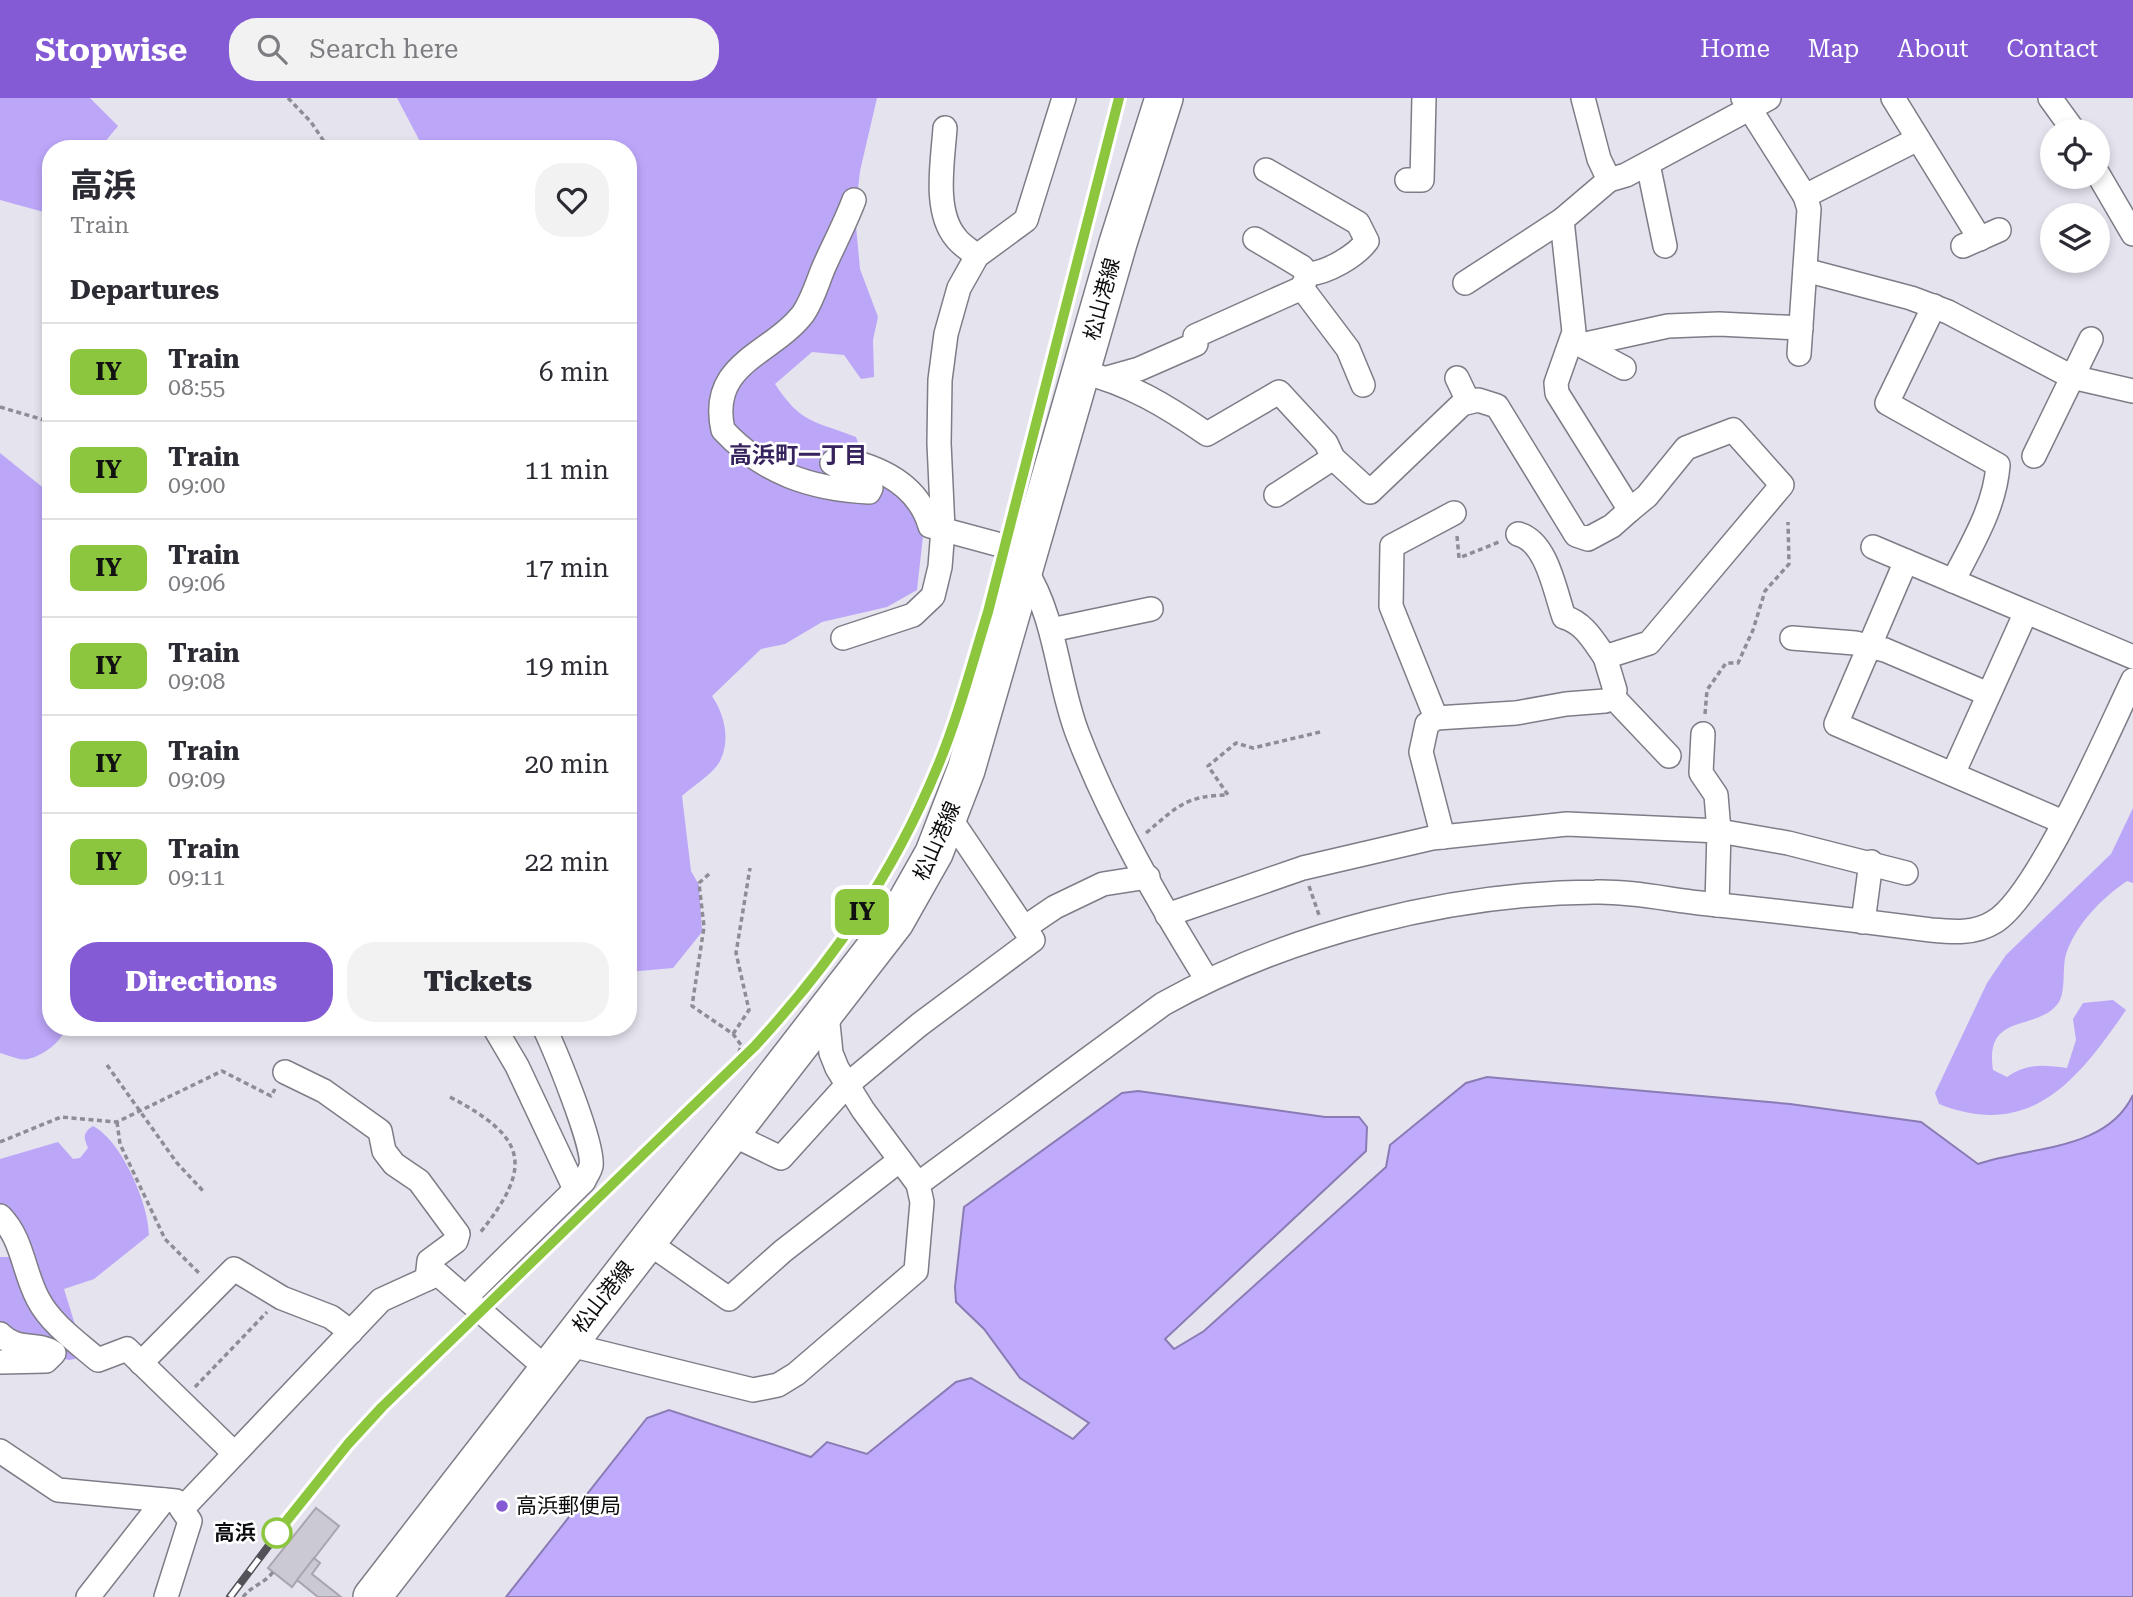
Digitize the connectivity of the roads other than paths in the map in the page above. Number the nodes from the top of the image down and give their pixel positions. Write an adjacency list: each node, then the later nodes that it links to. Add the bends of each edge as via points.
1 (1064, 98): 23 (street, via 1026,220)
2 (1164, 98): 33 (main road, 松山港線, via 1118,243)
3 (1424, 98): 13 (street, via 1422,180)
4 (1583, 98): 14 (street)
5 (1893, 98): 10 (street)
6 (2050, 98): 8 (street)
7 (1754, 101): 11 (street); 16 (street)
8 (2065, 119)
9 (945, 128): 23 (street, via 945,219 955,237)
10 (1918, 139): 16 (street); 20 (street)
11 (1648, 164): 14 (street); 22 (street)
12 (1266, 170): 25 (street, via 1358,223 1365,232 1367,241 1362,248)
13 (1407, 180)
14 (1609, 180): 18 (street)
15 (2107, 189): 19 (street)
16 (1805, 196): 24 (street, via 1809,209)
17 (854, 200): 44 (street, via 805,311 792,327 734,372 726,385 720,404 723,430 757,460 812,487 869,492 871,488 832,463 838,458 873,470 904,485 924,506 930,526)
18 (1562, 220): 26 (street); 30 (street)
19 (2133, 233)
20 (1980, 238)
21 (1255, 239): 25 (street, via 1302,267)
22 (1665, 246)
23 (977, 256): 44 (street, via 959,288 944,346 939,443)
24 (1805, 270): 27 (street); 28 (street)
25 (1305, 281): 33 (street, via 1195,336 1196,344 1139,369); 36 (street, via 1348,349)
26 (1465, 283)
27 (1934, 306): 34 (street); 49 (street, via 1887,403 1998,465 1996,487)
28 (1801, 328): 30 (street, via 1668,326); 31 (street)
29 (2091, 339): 34 (street)
30 (1577, 343): 32 (street); 42 (street, via 1556,383 1557,393)
31 (1799, 354)
32 (1624, 368)
33 (1095, 375): 40 (street, via 1162,403 1207,433 1279,392 1326,443); 47 (main road, 松山港線)
34 (2072, 377): 37 (street); 39 (street)
35 (1457, 378): 38 (street)
36 (1363, 385)
37 (2133, 391)
38 (1468, 401): 40 (street, via 1370,492); 42 (street, via 1497,406 1576,535 1588,539)
39 (2035, 456)
40 (1333, 458): 41 (street)
41 (1276, 495)
42 (1630, 510): 56 (street, via 1686,448 1733,430 1782,485 1649,643)
43 (1454, 513): 61 (street, via 1392,547 1391,606)
44 (943, 529): 47 (street); 53 (street, via 933,596 925,606 913,615)
45 (1518, 534): 56 (street, via 1526,536 1544,560 1564,617 1585,629)
46 (1873, 547): 48 (street)
47 (1028, 561): 52 (street); 65 (main road, 松山港線)
48 (1906, 562): 49 (street); 55 (street)
49 (1953, 581): 51 (street)
50 (1151, 609): 52 (street)
51 (2026, 612): 57 (street); 59 (street)
52 (1051, 630): 71 (street, via 1077,733 1098,784)
53 (843, 638)
54 (1792, 638): 55 (street)
55 (1870, 646): 59 (street); 64 (street, via 1836,724)
56 (1605, 657): 60 (street)
57 (2133, 657)
58 (2133, 680): 66 (street)
59 (1988, 694): 64 (street)
60 (1613, 697): 61 (street, via 1516,713); 63 (street)
61 (1436, 718): 68 (street, via 1424,730 1421,752)
62 (1703, 734): 67 (street, via 1701,773 1716,795)
63 (1669, 755)
64 (1953, 775): 66 (street)
65 (950, 818): 75 (street); 77 (main road, 松山港線, via 895,922)
66 (2063, 822): 74 (street, via 2028,884 1997,921 1957,932)
67 (1719, 831): 68 (street, via 1567,824); 69 (street); 72 (street)
68 (1443, 837): 73 (street, via 1303,868)
69 (1871, 862): 70 (street); 74 (street)
70 (1906, 873)
71 (1148, 877): 73 (street); 75 (street, via 1103,884)
72 (1717, 905): 74 (street); 76 (street, via 1596,892 1479,901 1294,946)
73 (1167, 915): 76 (street)
74 (1863, 922)
75 (1024, 928): 81 (street, via 1033,940 919,1024)
76 (1207, 980): 84 (street, via 1163,1004)
77 (827, 1014): 81 (street, via 831,1053); 82 (main road, 松山港線)
78 (499, 1036): 85 (street)
79 (548, 1036): 85 (street, via 590,1156 584,1181)
80 (285, 1072): 88 (street, via 324,1091 380,1130 384,1151 394,1164 419,1181 454,1224 456,1241 429,1261)
81 (847, 1085): 82 (street, via 781,1158); 83 (street)
82 (730, 1134): 87 (main road, 松山港線)
83 (900, 1160): 84 (street); 87 (street, via 729,1298)
84 (918, 1184): 92 (street, via 922,1202 916,1271 778,1385 753,1390)
85 (575, 1189): 89 (street)
86 (0, 1216): 94 (street, via 16,1236 37,1297 50,1317 98,1360 127,1349)
87 (646, 1241): 92 (main road, 松山港線)
88 (427, 1279): 89 (street, via 438,1274); 90 (street, via 381,1300)
89 (466, 1297): 92 (street)
90 (351, 1332): 94 (street, via 315,1308 282,1298 234,1269); 96 (street)
91 (0, 1334): 93 (street, via 15,1344 54,1353 46,1361)
92 (556, 1357): 100 (main road, 松山港線)
93 (0, 1362)
94 (141, 1363): 96 (street)
95 (0, 1451): 97 (street, via 58,1490)
96 (234, 1453): 97 (street)
97 (173, 1504): 98 (street); 99 (street, via 190,1521)
98 (89, 1597)
99 (166, 1597)
100 (372, 1597)

